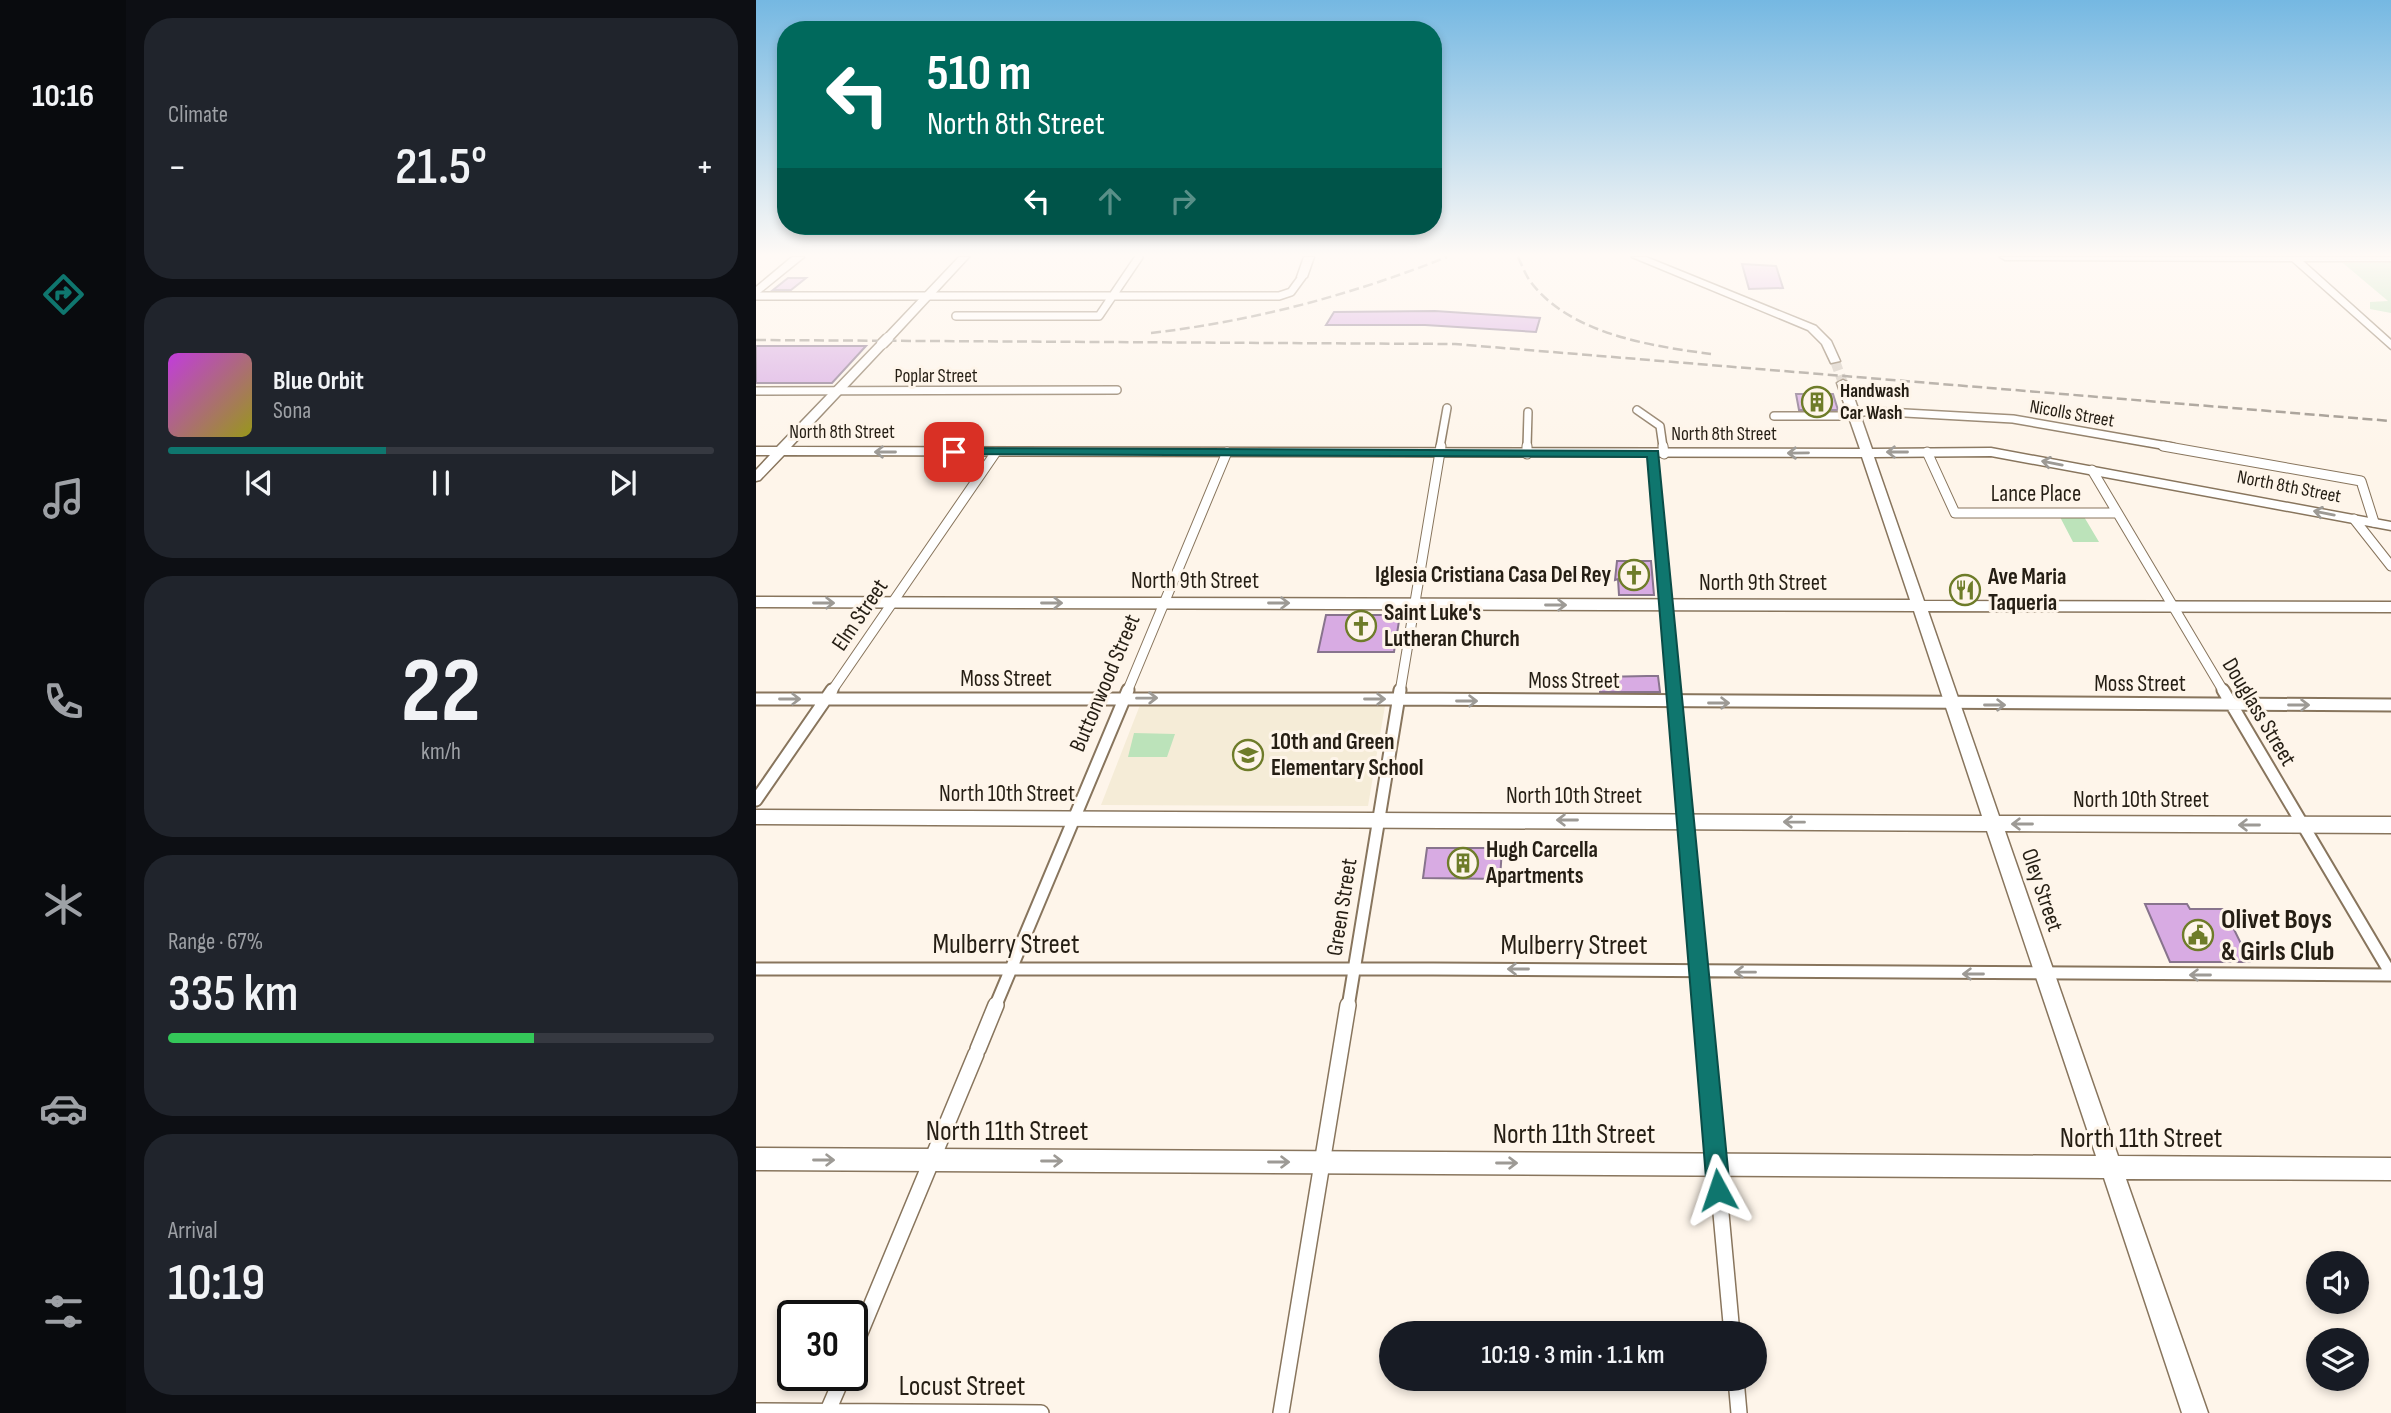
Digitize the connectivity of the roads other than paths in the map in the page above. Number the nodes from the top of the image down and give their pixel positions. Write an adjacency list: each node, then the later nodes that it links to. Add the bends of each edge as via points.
1 (902, 323): 9 (street)
2 (1800, 323): 5 (street, via 1827,343)
3 (2366, 323): 4 (street)
4 (2391, 346)
5 (1835, 361)
6 (1843, 383): 13 (street, Oley Street)
7 (1117, 390): 9 (street, Poplar Street)
8 (756, 391): 9 (street, Poplar Street)
9 (837, 392): 16 (street)
10 (1447, 408): 21 (street, Green Street)
11 (1637, 410): 23 (street, via 1660,426)
12 (1528, 412): 22 (street)
13 (1854, 414): 14 (street, Nicolls Street); 19 (street, Oley Street); 28 (street, Nicolls Street, via 1870,411 2013,419 2361,481)
14 (1774, 416)
15 (756, 451): 16 (street, North 8th Street)
16 (780, 451): 17 (street, North 8th Street, one-way to 16); 25 (street)
17 (996, 452): 18 (street, North 8th Street); 32 (street, Elm Street)
18 (1227, 452): 21 (street, North 8th Street); 33 (street, Buttonwood Street)
19 (1866, 452): 20 (street, North 8th Street, one-way to 19); 23 (street, North 8th Street, one-way to 23); 36 (street, Oley Street)
20 (1927, 452): 24 (street, North 8th Street, one-way to 20, via 1991,452); 26 (street, Lance Place, via 1955,513)
21 (1439, 454): 22 (street, North 8th Street); 34 (street, Green Street)
22 (1527, 454): 23 (street, North 8th Street)
23 (1659, 454): 35 (street)
24 (2092, 470): 26 (street, Douglass Street); 27 (street, North 8th Street, one-way to 24)
25 (756, 477)
26 (2117, 513): 37 (street, Douglass Street)
27 (2354, 519): 28 (street, North 8th Street); 30 (street)
28 (2374, 522): 29 (street, North 8th Street)
29 (2391, 526)
30 (2391, 566)
31 (756, 602): 32 (street, North 9th Street, one-way to 32)
32 (891, 603): 33 (street, North 9th Street, one-way to 33); 42 (street, Elm Street)
33 (1163, 603): 34 (street, North 9th Street, one-way to 34); 40 (street, Buttonwood Street)
34 (1414, 604): 35 (street, North 9th Street, one-way to 35); 41 (street, Green Street)
35 (1666, 605): 36 (street, North 9th Street); 43 (street)
36 (1920, 607): 37 (street, North 9th Street); 44 (street, Oley Street)
37 (2172, 607): 38 (street, North 9th Street); 45 (street, Douglass Street)
38 (2391, 607)
39 (756, 699): 42 (street, Moss Street, one-way to 42)
40 (1123, 699): 41 (street, Moss Street, one-way to 41); 42 (street, Moss Street); 49 (street, Buttonwood Street)
41 (1398, 699): 43 (street, Moss Street, one-way to 43); 50 (street, Green Street)
42 (825, 700): 47 (street, Elm Street)
43 (1675, 703): 44 (street, Moss Street, one-way to 44); 51 (street)
44 (1953, 705): 45 (street, Moss Street, one-way to 45); 52 (street, Oley Street)
45 (2231, 705): 46 (street, Moss Street, one-way to 46); 53 (street, Douglass Street)
46 (2391, 705)
47 (756, 800)
48 (756, 817): 49 (street, North 10th Street)
49 (1073, 819): 50 (street, North 10th Street); 56 (street, Buttonwood Street)
50 (1378, 820): 51 (street, North 10th Street, one-way to 50); 57 (street, Green Street)
51 (1685, 821): 52 (street, North 10th Street, one-way to 51); 58 (street)
52 (1994, 824): 53 (street, North 10th Street, one-way to 52); 59 (street, Oley Street)
53 (2302, 825): 54 (street, North 10th Street); 60 (street, Douglass Street)
54 (2391, 825)
55 (756, 969): 56 (street, Mulberry Street)
56 (1011, 969): 57 (street, Mulberry Street); 62 (street, Buttonwood Street)
57 (1353, 969): 58 (street, Mulberry Street, one-way to 57); 63 (street, Green Street)
58 (1698, 971): 59 (street, Mulberry Street, one-way to 58); 64 (street)
59 (2045, 974): 60 (street, Mulberry Street, one-way to 59); 65 (street, Oley Street)
60 (2391, 975)
61 (756, 1159): 62 (street, North 11th Street, one-way to 62)
62 (932, 1160): 63 (street, North 11th Street, one-way to 63); 67 (street, Buttonwood Street)
63 (1322, 1162): 64 (street, North 11th Street, one-way to 64); 74 (street, Green Street)
64 (1716, 1165): 65 (street, North 11th Street); 68 (street)
65 (2112, 1168): 66 (street, North 11th Street); 76 (street, Oley Street)
66 (2391, 1169)
67 (868, 1314)
68 (1731, 1321)
69 (836, 1391): 72 (street)
70 (1737, 1391): 75 (street)
71 (756, 1411): 72 (street, Locust Street)
72 (827, 1412): 73 (street, Locust Street)
73 (1041, 1413)
74 (1281, 1413)
75 (1739, 1413)
76 (2195, 1413)

